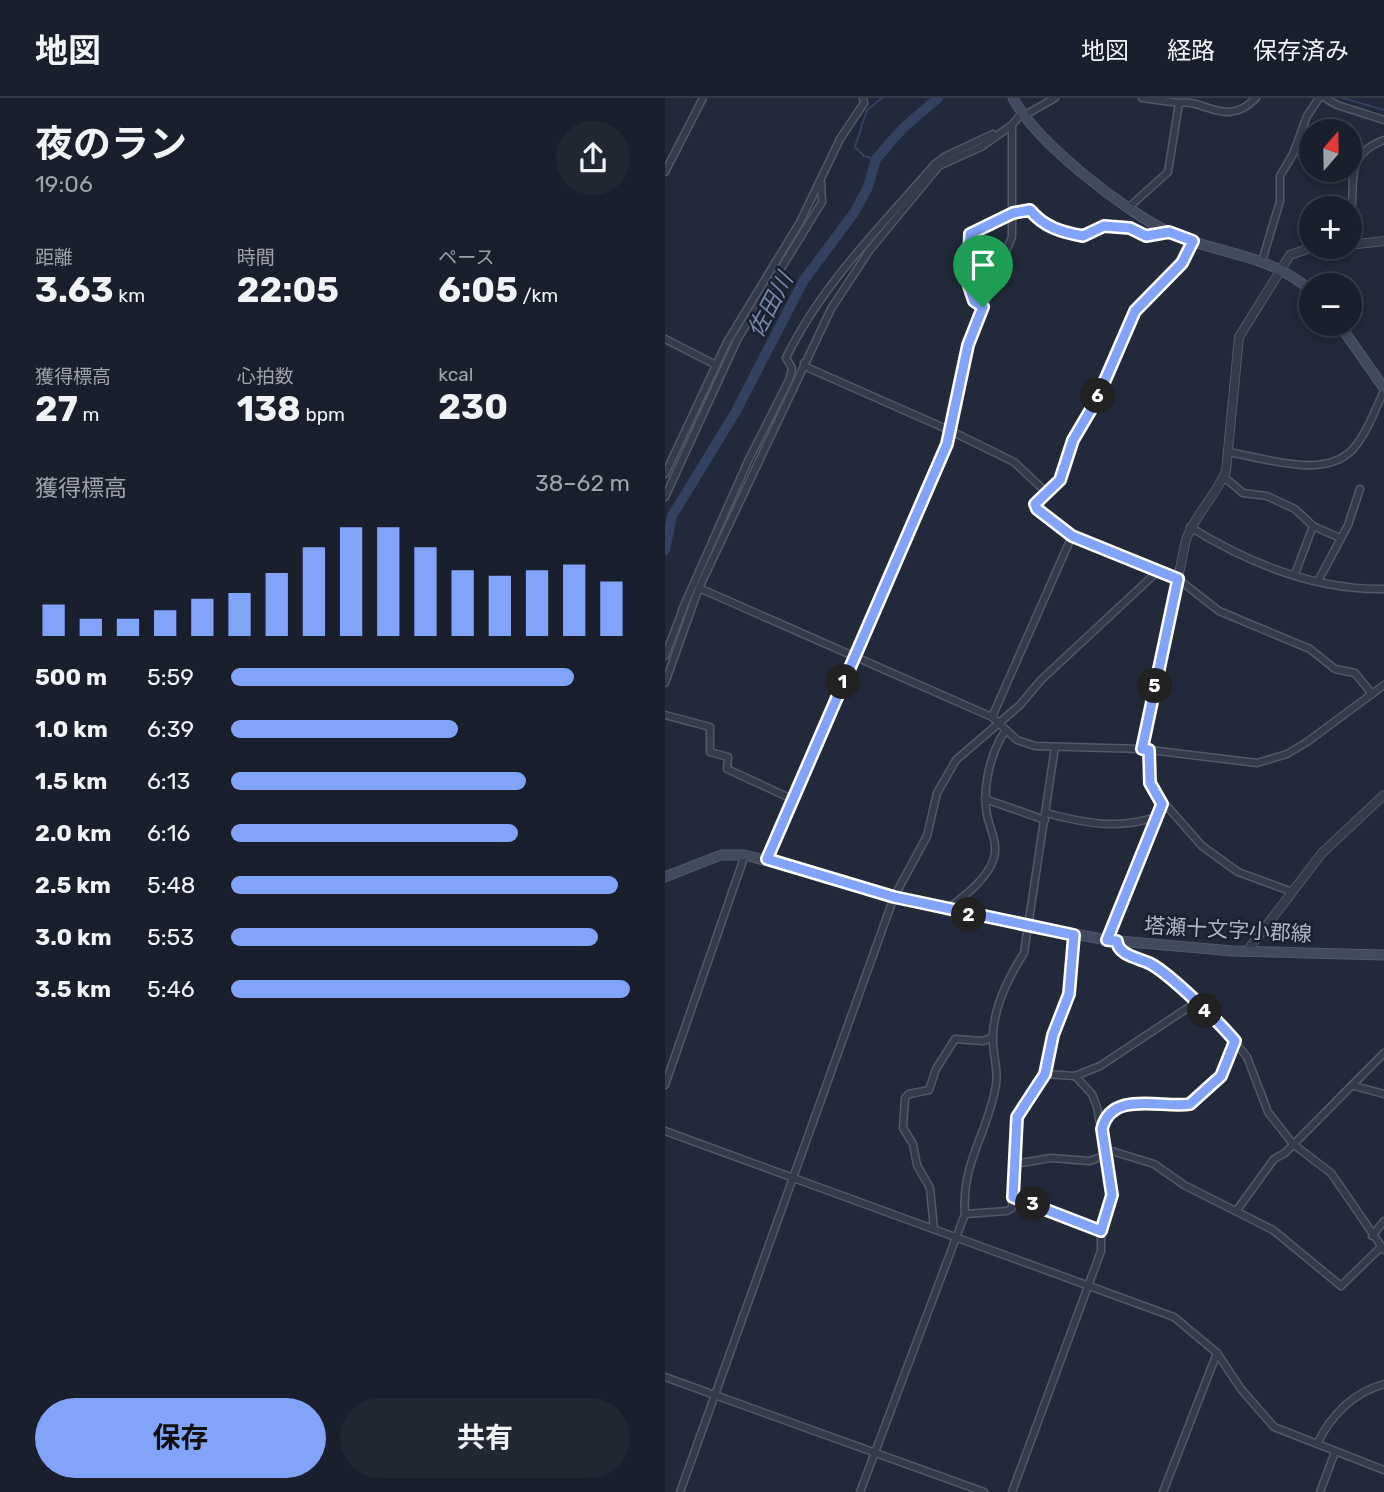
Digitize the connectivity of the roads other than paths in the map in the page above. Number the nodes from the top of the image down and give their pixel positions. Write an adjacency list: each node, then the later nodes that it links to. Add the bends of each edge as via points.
1 (703, 98): 14 (street)
2 (863, 98): 15 (street)
3 (1013, 98): 10 (main road)
4 (1055, 98): 10 (street)
5 (1142, 98): 9 (street)
6 (1256, 98): 9 (street, via 1228,112)
7 (1319, 98): 24 (street, via 1280,176 1280,201)
8 (1325, 98): 11 (street)
9 (1179, 103): 17 (street, via 1168,172)
10 (1023, 114): 12 (street); 17 (main road, via 1072,165)
11 (1384, 120)
12 (1009, 127): 18 (street); 30 (street, via 981,147 939,166 869,251); 32 (street, via 935,164 822,300 786,358)
13 (1384, 140): 16 (street, via 1359,157)
14 (665, 172)
15 (821, 181): 31 (street); 40 (street, via 822,202 737,340)
16 (1351, 196)
17 (1128, 208): 19 (main road)
18 (1013, 213): 19 (street, via 1030,210 1054,229 1083,236 1104,226 1130,228 1146,236); 27 (street, via 1010,244); 27 (street, via 970,234 968,283 974,301)
19 (1169, 232): 20 (main road)
20 (1193, 241): 24 (main road); 39 (street, via 1182,263 1135,311 1096,401 1073,440 1060,480)
21 (1384, 241): 22 (street)
22 (1362, 244)
23 (1299, 252): 25 (street, via 1290,255)
24 (1262, 261): 25 (main road)
25 (1282, 270): 26 (main road); 35 (street, via 1239,337)
26 (1299, 282)
27 (983, 307): 34 (street, via 968,345)
28 (1347, 336): 33 (main road)
29 (665, 339): 31 (street)
30 (804, 361): 32 (street); 34 (street, via 804,366); 49 (street)
31 (716, 365): 36 (street)
32 (792, 368): 51 (street)
33 (1384, 390): 35 (street, via 1353,449 1329,464 1303,465)
34 (951, 430): 39 (street, via 1014,462); 53 (street)
35 (1228, 452): 37 (street)
36 (665, 474)
37 (1224, 477): 41 (street, via 1247,494 1267,496 1295,509); 42 (street)
38 (1360, 489): 44 (street)
39 (1046, 492): 43 (street, via 1035,506)
40 (665, 497)
41 (1313, 526): 44 (street); 46 (street)
42 (1190, 527): 46 (street, via 1243,557); 47 (street)
43 (1072, 536): 45 (street); 58 (street)
44 (1340, 538): 48 (street)
45 (1159, 571): 47 (street); 59 (street)
46 (1295, 575): 48 (street)
47 (1178, 579): 56 (street, via 1219,611 1310,649 1335,669 1355,673); 62 (street)
48 (1318, 581): 50 (street, via 1351,589)
49 (699, 588): 51 (street); 53 (street); 54 (street)
50 (1384, 589)
51 (681, 610): 52 (street)
52 (665, 656)
53 (855, 656): 58 (street); 64 (street)
54 (665, 683)
55 (1384, 685): 56 (street)
56 (1372, 694): 62 (street, via 1307,742 1265,762 1246,764)
57 (665, 715): 64 (street, via 710,727 710,752 728,757 727,769)
58 (992, 717): 59 (street)
59 (1000, 724): 60 (street); 73 (street, via 967,747 944,778 927,836)
60 (1005, 731): 61 (street, via 1024,743); 65 (street, via 995,750)
61 (1055, 747): 62 (street); 67 (street)
62 (1145, 750): 66 (street, via 1150,783)
63 (1384, 795): 72 (street, via 1322,853)
64 (792, 799): 70 (street)
65 (985, 799): 67 (street); 74 (street, via 995,843 993,861 968,893)
66 (1162, 804): 68 (street); 72 (street, via 1202,846 1238,872)
67 (1046, 816): 68 (street, via 1113,826); 75 (street)
68 (1156, 817): 77 (street)
69 (745, 855): 70 (main road, 塔瀬十文字小郡線); 71 (main road, 塔瀬十文字小郡線, via 721,855); 87 (street)
70 (767, 859): 73 (main road, 塔瀬十文字小郡線)
71 (665, 877)
72 (1290, 891): 79 (street)
73 (894, 897): 74 (main road, 塔瀬十文字小郡線); 95 (street)
74 (946, 910): 75 (main road, 塔瀬十文字小郡線)
75 (1030, 927): 76 (main road, 塔瀬十文字小郡線); 82 (street, via 1024,953 1005,986)
76 (1074, 935): 77 (main road, 塔瀬十文字小郡線); 85 (street, via 1069,994 1053,1035)
77 (1107, 940): 78 (main road, 塔瀬十文字小郡線)
78 (1117, 941): 79 (main road, 塔瀬十文字小郡線); 81 (street, via 1119,950 1157,968)
79 (1247, 951): 80 (main road, 塔瀬十文字小郡線)
80 (1384, 955)
81 (1195, 1003): 83 (street); 86 (street, via 1100,1066)
82 (993, 1037): 98 (street, via 996,1088 968,1164); 100 (street, via 955,1039 929,1090 905,1098 903,1128 930,1188)
83 (1235, 1041): 90 (street, via 1221,1076 1190,1104 1131,1104 1112,1113); 92 (street, via 1254,1070 1268,1112)
84 (1384, 1053): 88 (street)
85 (1045, 1074): 86 (street); 94 (street, via 1017,1117)
86 (1075, 1076): 90 (street, via 1092,1094)
87 (665, 1085)
88 (1354, 1086): 89 (street); 92 (street)
89 (1384, 1094)
90 (1102, 1125): 93 (street)
91 (665, 1131): 95 (street)
92 (1293, 1144): 97 (street, via 1274,1159); 103 (street, via 1331,1172)
93 (1105, 1152): 94 (street, via 1090,1161 1051,1158); 97 (street, via 1154,1164 1184,1185); 101 (street, via 1112,1195)
94 (1014, 1164): 96 (street)
95 (793, 1178): 100 (street); 109 (street)
96 (1013, 1197): 98 (street, via 1007,1211); 101 (street)
97 (1237, 1210): 104 (street, via 1283,1236 1341,1286)
98 (965, 1214): 102 (street)
99 (1384, 1221): 103 (street)
100 (934, 1230): 102 (street)
101 (1101, 1231): 105 (street, via 1101,1251)
102 (955, 1236): 105 (street); 112 (street)
103 (1372, 1236): 104 (street)
104 (1382, 1249)
105 (1089, 1287): 106 (street, via 1174,1317); 117 (street)
106 (1217, 1353): 110 (street, via 1273,1427); 118 (street)
107 (665, 1377): 109 (street)
108 (1384, 1384): 110 (street, via 1358,1393)
109 (716, 1396): 112 (street); 114 (street)
110 (1317, 1444): 111 (street)
111 (1335, 1452): 113 (street); 119 (street)
112 (875, 1453): 115 (street); 116 (street)
113 (1384, 1470)
114 (680, 1492)
115 (860, 1492)
116 (984, 1492)
117 (1012, 1492)
118 (1163, 1492)
119 (1319, 1492)

